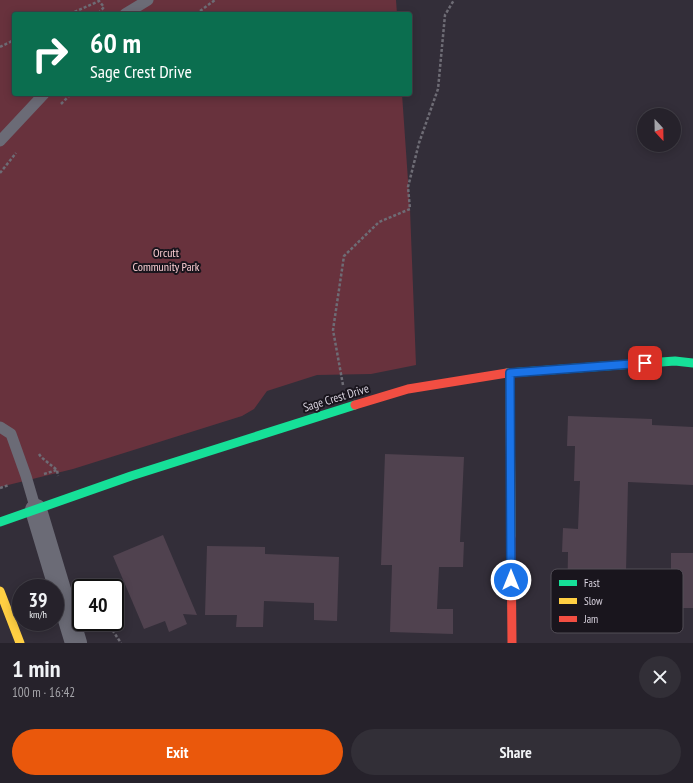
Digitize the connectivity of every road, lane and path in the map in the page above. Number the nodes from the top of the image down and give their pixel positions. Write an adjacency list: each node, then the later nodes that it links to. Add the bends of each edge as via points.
1 (148, 0): 6 (lane)
2 (216, 0): 7 (path)
3 (454, 0): 14 (path, via 445,15 438,89 418,143 408,187 410,209 379,222 344,256 333,330)
4 (74, 12): 5 (path, via 99,1 104,7)
5 (100, 12)
6 (128, 12)
7 (199, 12)
8 (12, 41): 9 (path)
9 (0, 47)
10 (42, 96): 11 (lane)
11 (0, 141)
12 (693, 362): 13 (street, Sage Crest Drive, via 674,361)
13 (510, 373): 14 (street, Sage Crest Drive, via 408,389); 23 (street)
14 (348, 407): 16 (street, Sage Crest Drive, via 131,476)
15 (0, 427): 16 (lane, via 11,434)
16 (36, 510): 17 (street, Sage Crest Drive); 21 (street)
17 (0, 522)
18 (0, 591): 20 (street)
19 (113, 631): 22 (path)
20 (20, 643)
21 (76, 643)
22 (121, 643)
23 (512, 643)

